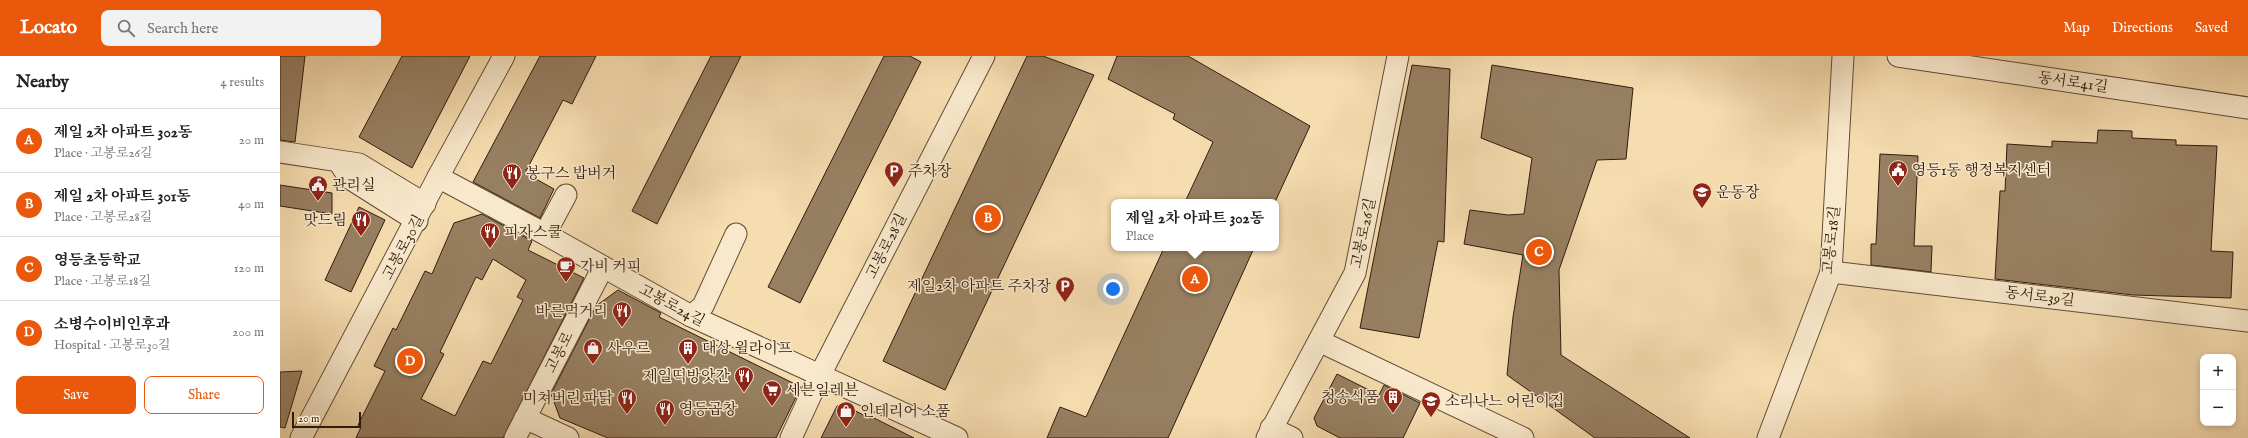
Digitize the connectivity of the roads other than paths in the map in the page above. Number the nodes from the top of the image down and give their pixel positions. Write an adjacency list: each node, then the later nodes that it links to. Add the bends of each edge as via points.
1 (504, 56): 8 (street, 고봉로30길)
2 (984, 56): 18 (street, 고봉로28길)
3 (1398, 56): 17 (street, 고봉로26길, via 1355,273)
4 (1843, 56): 14 (street, 고봉로18길)
5 (1898, 56): 6 (street, 동서로41길)
6 (2248, 108)
7 (280, 152): 10 (street, via 339,162 349,178)
8 (438, 177): 10 (street, 고봉로30길); 11 (street, 고봉로24길)
9 (566, 195): 11 (street)
10 (421, 212): 21 (street, 고봉로30길)
11 (545, 234): 13 (street, 고봉로24길)
12 (736, 234): 15 (street, via 703,306)
13 (603, 267): 15 (street, 고봉로24길); 19 (street, 고봉로)
14 (1831, 272): 16 (street, 동서로39길); 28 (street, 고봉로18길)
15 (690, 316): 18 (street, 고봉로24길)
16 (2248, 321)
17 (1319, 341): 20 (street, 고봉로26길); 27 (street)
18 (820, 375): 24 (street, 고봉로28길); 25 (street, 고봉로24길)
19 (525, 418): 22 (street, 고봉로); 23 (street)
20 (1269, 433): 26 (street)
21 (301, 438)
22 (515, 438)
23 (568, 438)
24 (791, 438)
25 (957, 438)
26 (1292, 438)
27 (1523, 438)
28 (1768, 438)

